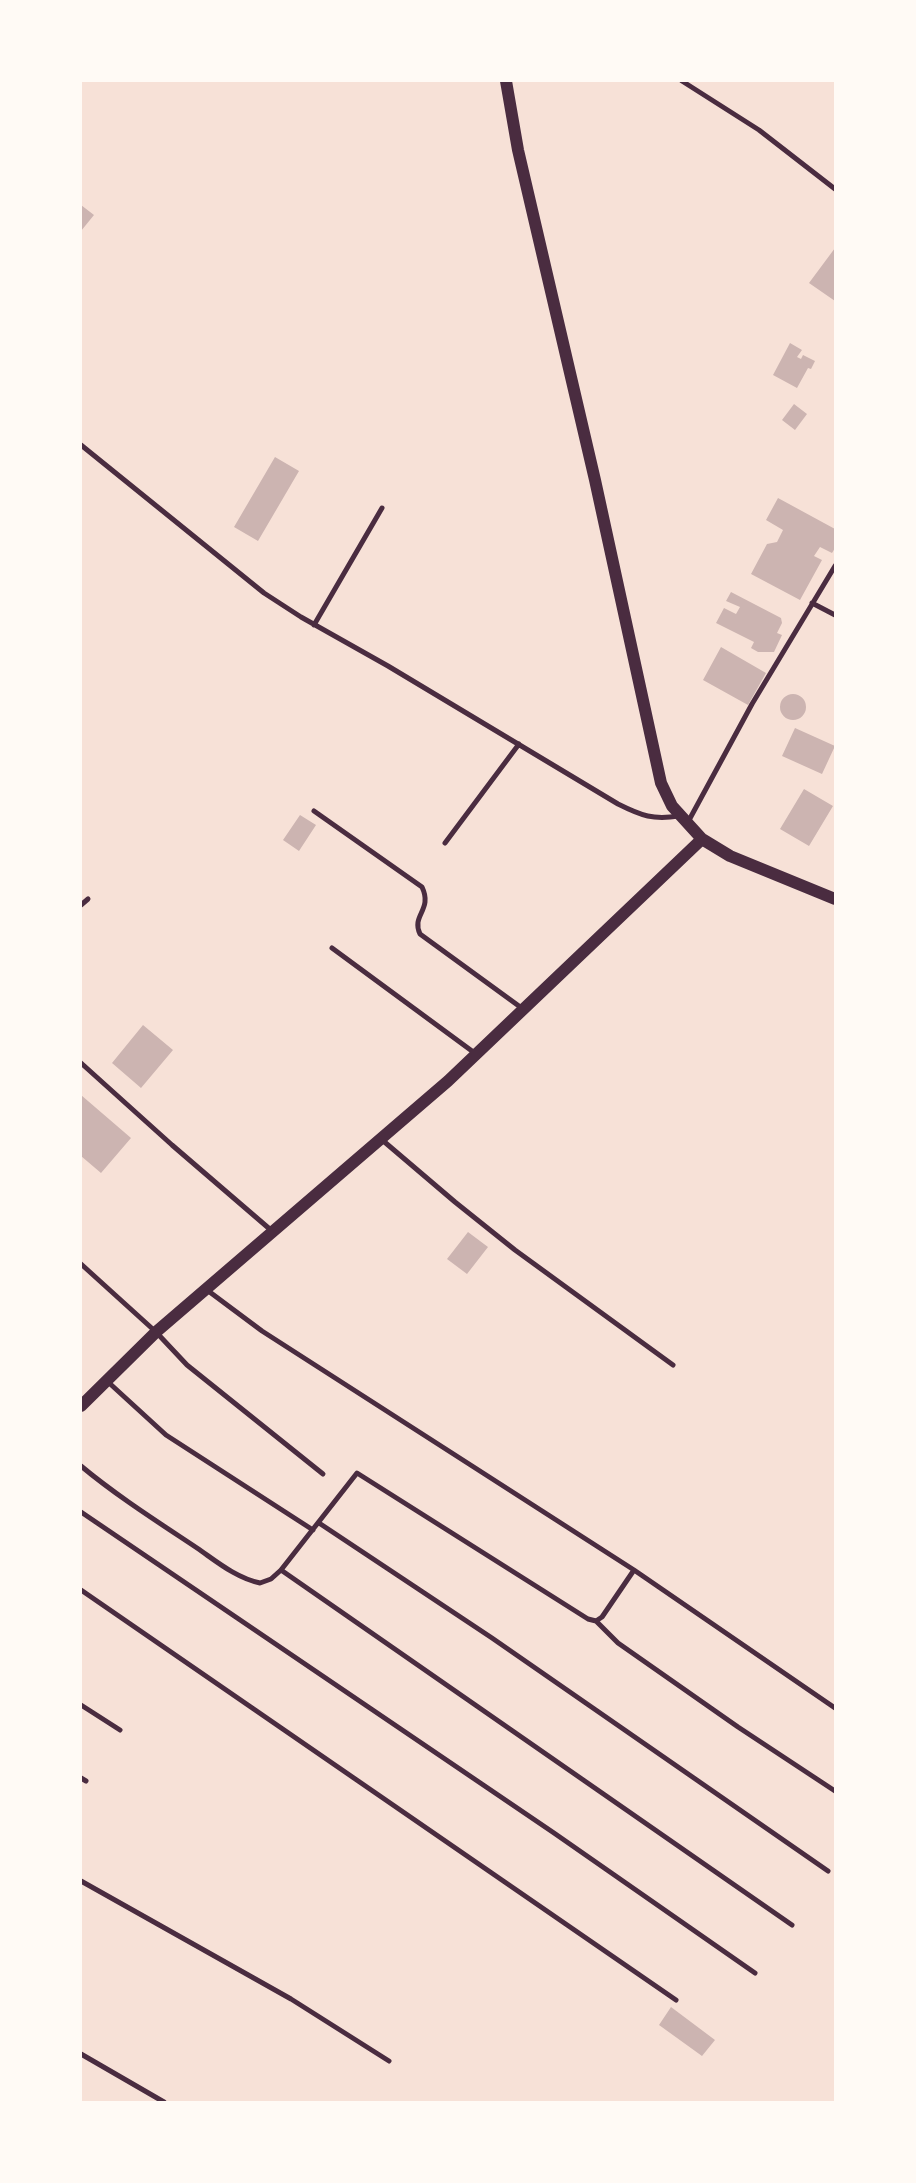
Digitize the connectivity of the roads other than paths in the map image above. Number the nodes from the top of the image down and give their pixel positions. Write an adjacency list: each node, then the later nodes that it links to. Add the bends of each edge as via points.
1 (506, 81): 12 (main road, via 518,150 595,480 661,784 672,806)
2 (682, 81): 3 (street, via 759,130)
3 (835, 189)
4 (81, 445): 9 (street, via 264,593)
5 (382, 508): 9 (street)
6 (835, 566): 7 (street)
7 (812, 603): 8 (street); 12 (street)
8 (835, 615)
9 (314, 625): 10 (street)
10 (519, 744): 12 (street, via 634,812 648,817); 14 (street)
11 (314, 811): 19 (street, via 422,888 426,903 419,916 417,927 420,934)
12 (684, 819): 13 (main road)
13 (702, 839): 15 (main road, via 730,856); 19 (main road)
14 (445, 843)
15 (835, 898)
16 (88, 899): 17 (street)
17 (81, 905)
18 (332, 948): 20 (street)
19 (523, 1010): 20 (main road)
20 (477, 1054): 22 (main road)
21 (81, 1063): 23 (street)
22 (380, 1139): 23 (main road); 27 (street, via 515,1250)
23 (272, 1231): 25 (main road)
24 (81, 1264): 26 (street)
25 (206, 1290): 26 (main road); 36 (street, via 262,1332)
26 (156, 1332): 28 (main road); 31 (street, via 187,1365)
27 (673, 1365)
28 (107, 1380): 29 (main road); 34 (street, via 166,1435)
29 (81, 1406)
30 (81, 1466): 35 (street, via 171,1531 244,1578 260,1584)
31 (323, 1474)
32 (81, 1512): 46 (street)
33 (319, 1523): 34 (street); 38 (street, via 357,1473 588,1619); 43 (street)
34 (313, 1530): 35 (street)
35 (281, 1570): 45 (street)
36 (634, 1570): 38 (street); 40 (street)
37 (81, 1590): 47 (street)
38 (596, 1621): 42 (street, via 618,1643)
39 (81, 1705): 41 (street)
40 (835, 1708)
41 (120, 1730)
42 (835, 1791)
43 (828, 1871)
44 (81, 1881): 49 (street, via 291,1999)
45 (792, 1925)
46 (755, 1972)
47 (676, 2000)
48 (81, 2054): 50 (street)
49 (389, 2061)
50 (164, 2102)

